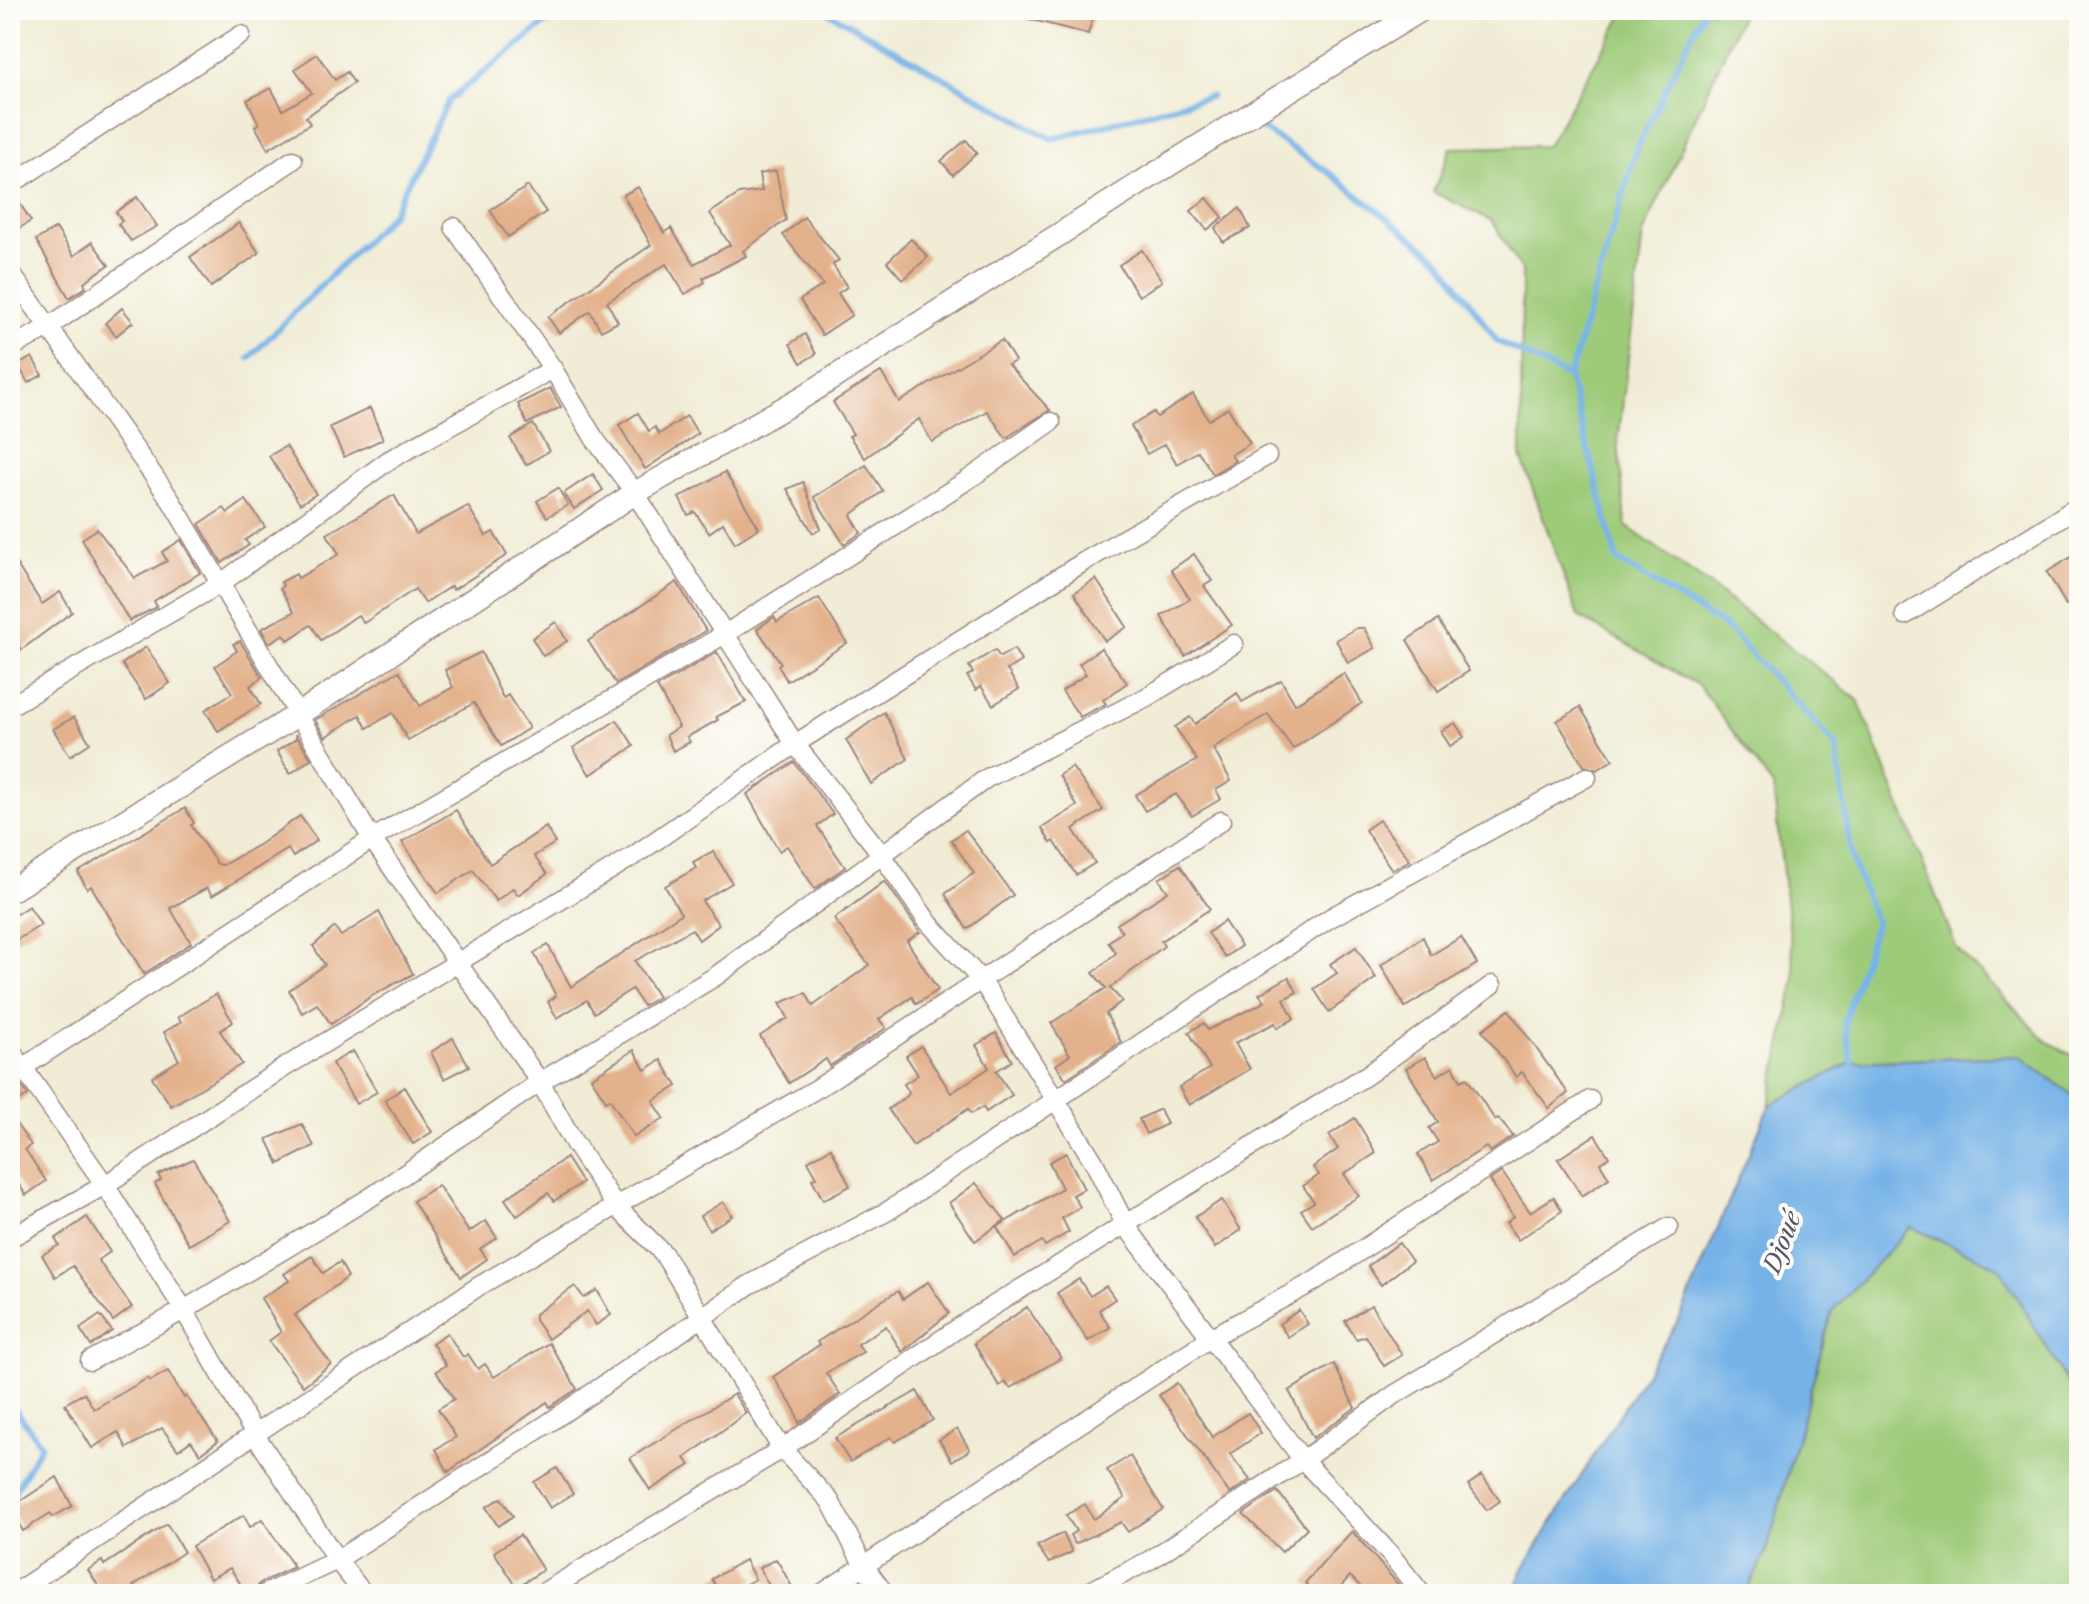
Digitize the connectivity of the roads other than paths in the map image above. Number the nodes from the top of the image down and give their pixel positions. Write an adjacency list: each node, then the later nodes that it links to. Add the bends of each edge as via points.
1 (1414, 13): 12 (street, via 803,397)
2 (241, 35): 4 (street)
3 (293, 160): 7 (street)
4 (10, 185)
5 (454, 227): 9 (street)
6 (10, 272): 7 (street)
7 (47, 328): 8 (street); 14 (street, via 170,499)
8 (10, 348)
9 (553, 369): 12 (street); 14 (street, via 389,460)
10 (1051, 422): 16 (street)
11 (1267, 456): 20 (street, via 1085,561)
12 (635, 493): 16 (street); 19 (street)
13 (2079, 506): 15 (street)
14 (220, 584): 18 (street); 19 (street)
15 (1905, 615)
16 (725, 634): 20 (street); 23 (street)
17 (1234, 644): 24 (street, via 1145,698 987,778)
18 (10, 706)
19 (299, 714): 23 (street); 25 (street)
20 (795, 744): 24 (street); 26 (street, via 635,855)
21 (1587, 777): 33 (street, via 1330,918)
22 (1221, 821): 27 (street)
23 (372, 839): 26 (street); 30 (street)
24 (882, 855): 27 (street, via 928,922); 31 (street, via 716,976)
25 (10, 891)
26 (458, 965): 31 (street); 34 (street, via 285,1067)
27 (982, 981): 33 (street); 35 (street, via 818,1088)
28 (1492, 985): 36 (street, via 1367,1075)
29 (10, 1049): 30 (street)
30 (17, 1072): 34 (street)
31 (540, 1082): 35 (street); 39 (street, via 371,1197)
32 (1590, 1100): 41 (street, via 1313,1282)
33 (1057, 1101): 36 (street); 40 (street, via 888,1211)
34 (105, 1185): 38 (street); 39 (street)
35 (616, 1206): 40 (street, via 663,1253); 43 (street, via 479,1286)
36 (1126, 1226): 41 (street); 44 (street, via 967,1322)
37 (1669, 1227): 45 (street, via 1406,1387)
38 (10, 1238)
39 (184, 1310): 42 (street); 43 (street)
40 (699, 1317): 44 (street); 46 (street, via 550,1422)
41 (1212, 1337): 45 (street); 47 (street)
42 (90, 1361)
43 (254, 1433): 46 (street); 49 (street)
44 (782, 1449): 47 (street, via 830,1501); 52 (street)
45 (1303, 1460): 48 (street); 55 (street, via 1150,1560)
46 (337, 1560): 50 (street); 51 (street)
47 (864, 1566): 53 (street); 54 (street)
48 (1421, 1593)
49 (13, 1594)
50 (265, 1594)
51 (364, 1594)
52 (541, 1594)
53 (821, 1594)
54 (885, 1594)
55 (1085, 1594)

